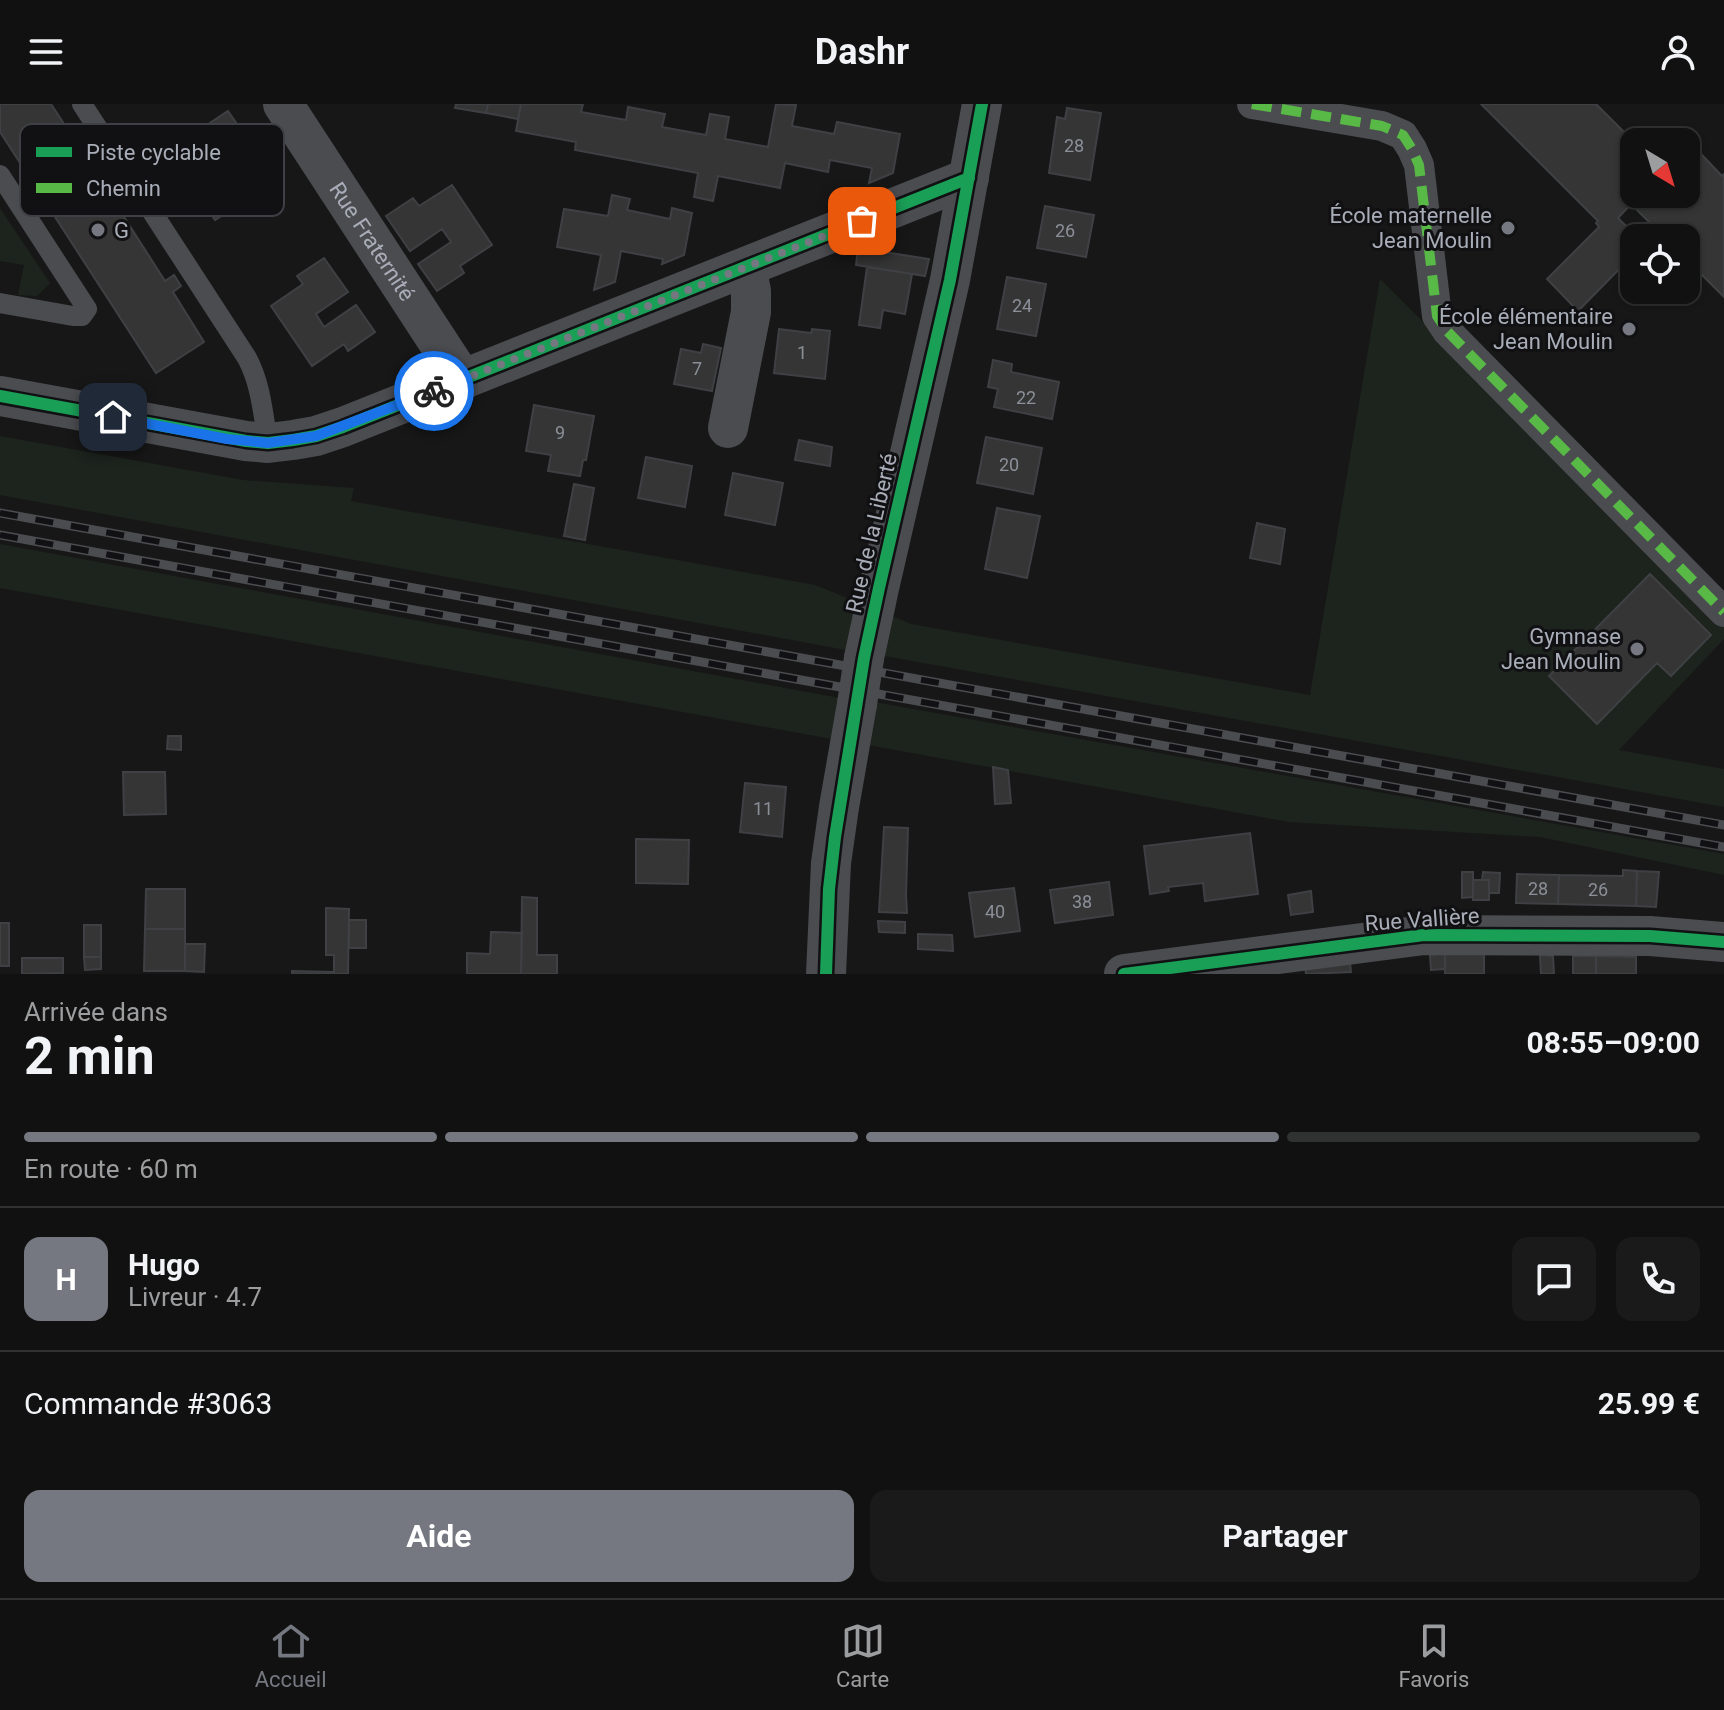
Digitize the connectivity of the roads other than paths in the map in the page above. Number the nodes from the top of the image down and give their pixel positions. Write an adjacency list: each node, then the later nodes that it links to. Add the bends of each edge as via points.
1 (82, 104): 5 (lane)
2 (283, 104): 13 (street, Rue Fraternité)
3 (1252, 104): 17 (street, via 1382,126 1403,135 1419,165 1437,316 1447,331)
4 (973, 110): 7 (street, Rue de la Liberté)
5 (95, 124)
6 (0, 175): 8 (lane)
7 (969, 178): 11 (street); 19 (street, Rue de la Liberté, bridge, via 864,658 831,863)
8 (20, 206)
9 (27, 216): 12 (lane, via 87,309 82,316 73,316)
10 (155, 216): 16 (lane, via 255,372)
11 (746, 267): 13 (street); 15 (street, via 751,312)
12 (0, 303)
13 (463, 380): 16 (street, via 316,436)
14 (0, 396): 16 (street)
15 (728, 428)
16 (268, 443)
17 (1724, 612)
18 (1724, 942): 20 (street, Rue Vallière, via 1650,936 1424,935)
19 (826, 974)
20 (1124, 974)

